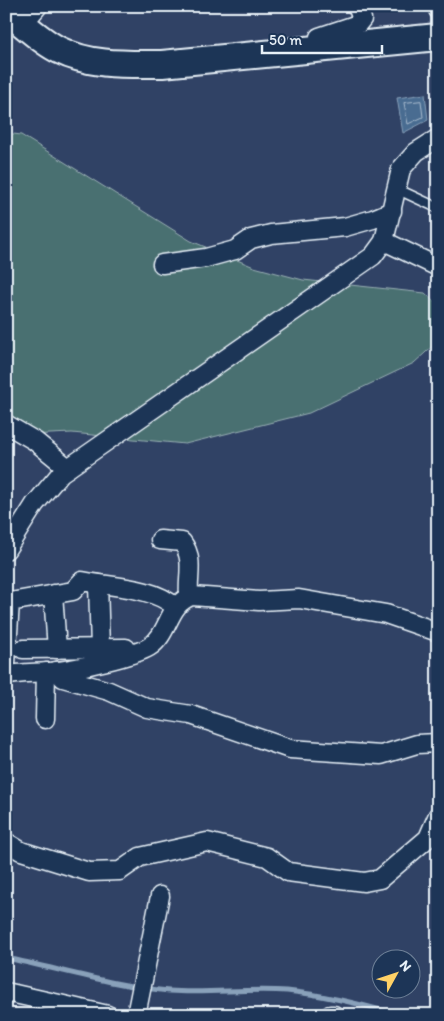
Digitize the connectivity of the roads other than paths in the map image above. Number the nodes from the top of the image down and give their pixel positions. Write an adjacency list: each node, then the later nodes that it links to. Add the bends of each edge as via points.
1 (357, 6): 6 (street, via 362,19 358,24 319,36)
2 (437, 6): 3 (street)
3 (438, 10)
4 (23, 13): 6 (street, via 58,50 86,61 162,64)
5 (438, 37): 6 (street)
6 (320, 49)
7 (438, 138): 8 (street, via 416,152 401,170)
8 (397, 189): 9 (lane); 10 (street)
9 (438, 208)
10 (392, 211): 11 (street); 12 (street, via 345,227 271,234 251,239 235,250 206,258)
11 (384, 241): 13 (street); 15 (street, via 373,256)
12 (162, 264)
13 (438, 267)
14 (6, 424): 15 (street, via 35,441)
15 (68, 468): 17 (street, via 35,504)
16 (160, 540): 20 (street, via 182,542 185,546 191,562)
17 (6, 550)
18 (98, 584): 19 (street, via 82,582 73,591); 21 (street, via 156,595); 23 (street)
19 (53, 594): 25 (street); 27 (street, via 10,602)
20 (189, 596): 21 (street); 22 (street, via 259,601 299,599 386,614)
21 (175, 607): 26 (street, via 160,638 149,647)
22 (438, 632)
23 (100, 648): 25 (street); 26 (street, via 131,648)
24 (23, 649): 25 (street)
25 (56, 649)
26 (134, 652): 28 (street)
27 (6, 664)
28 (52, 672): 29 (street); 30 (street); 31 (street, via 147,708 191,715 290,749 381,755 417,744)
29 (6, 676)
30 (45, 719)
31 (438, 743)
32 (438, 815): 33 (street, via 428,838 380,879 364,882 288,872 267,857 207,842 140,857 120,871 89,872)
33 (8, 848)
34 (160, 896): 37 (street)
35 (6, 992): 36 (street)
36 (108, 1015)
37 (136, 1015)

